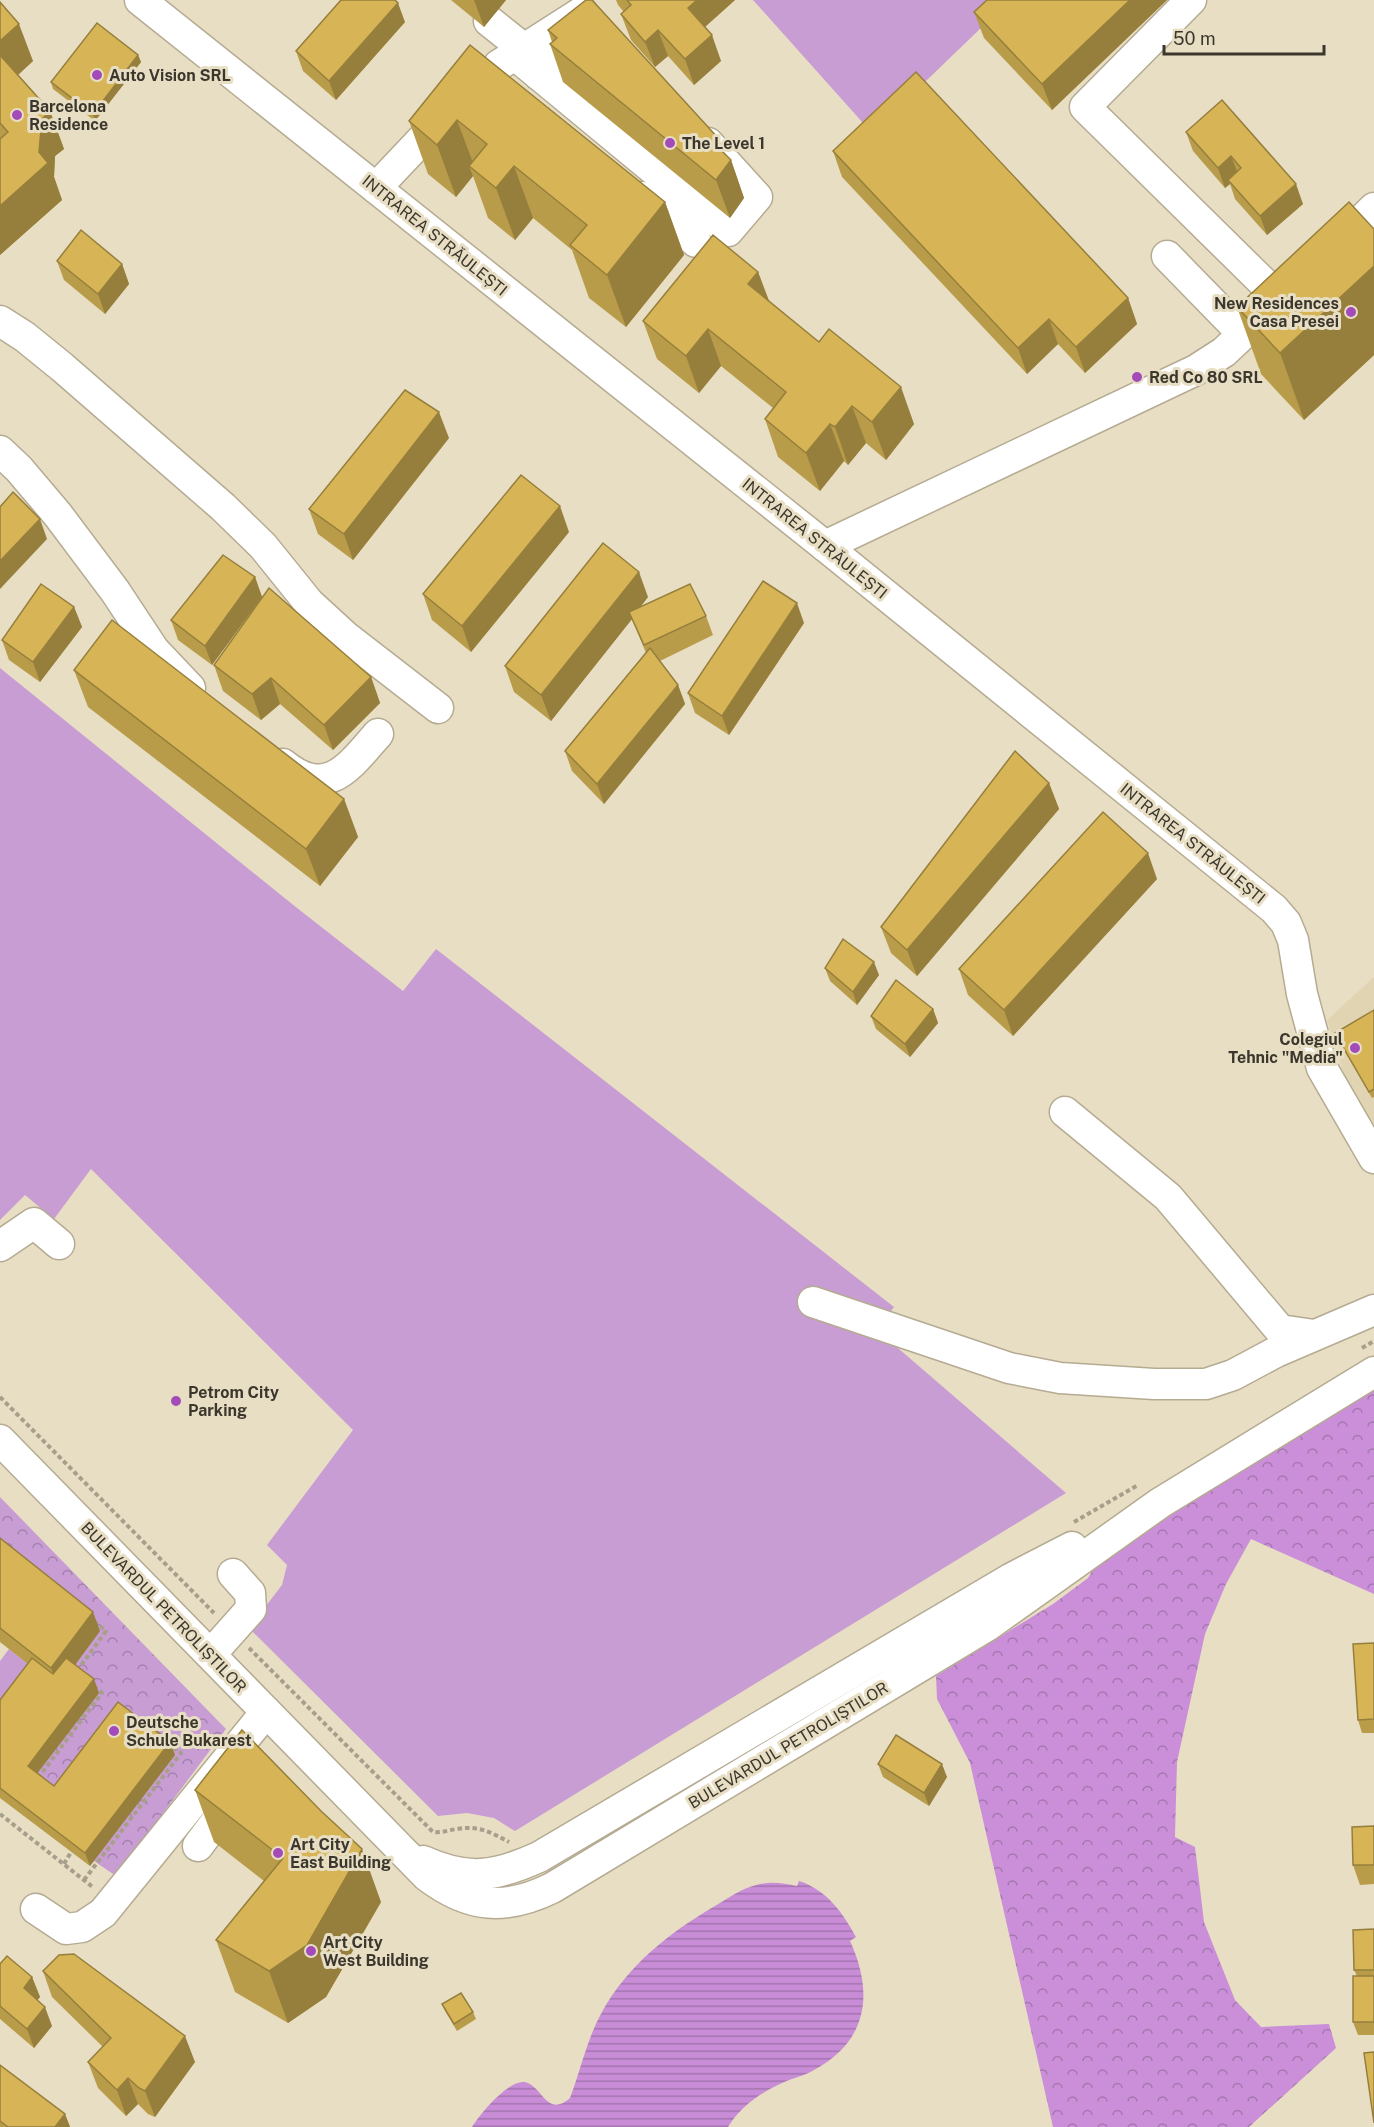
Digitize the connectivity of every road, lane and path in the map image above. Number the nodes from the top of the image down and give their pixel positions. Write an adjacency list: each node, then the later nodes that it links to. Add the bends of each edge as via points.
1 (140, 0): 10 (street, INTRAREA STRĂULEȘTI)
2 (1191, 0): 14 (street, via 1085,107)
3 (582, 12): 6 (street)
4 (489, 21): 6 (street)
5 (617, 43): 7 (street, via 601,26)
6 (520, 52): 7 (street); 10 (street)
7 (539, 75): 8 (street, via 728,231 757,196)
8 (687, 120)
9 (625, 184): 12 (street)
10 (376, 188): 18 (street, INTRAREA STRĂULEȘTI)
11 (1374, 208): 14 (street)
12 (696, 242)
13 (1167, 256): 16 (street)
14 (1280, 299): 16 (street)
15 (0, 321): 20 (street, via 62,367 223,507 263,546 309,603)
16 (1243, 334): 18 (street, via 1196,370)
17 (0, 451): 19 (street, via 58,515 154,650)
18 (825, 546): 24 (street, INTRAREA STRĂULEȘTI, via 1274,909 1293,940 1302,994 1322,1068)
19 (210, 705)
20 (438, 708)
21 (378, 734): 22 (street, via 350,766 331,778 315,780 289,769)
22 (263, 748)
23 (1065, 1112): 29 (street, via 1168,1197 1280,1330)
24 (1374, 1158)
25 (59, 1244): 26 (street, via 34,1223)
26 (0, 1245)
27 (813, 1302): 29 (street, via 1008,1368 1110,1382 1206,1383 1233,1375)
28 (1374, 1310): 29 (street)
29 (1314, 1335)
30 (1374, 1341): 31 (path)
31 (1364, 1362): 34 (street, BULEVARDUL PETROLIȘTILOR)
32 (0, 1397): 38 (path)
33 (0, 1440): 39 (street, BULEVARDUL PETROLIȘTILOR)
34 (1153, 1491): 35 (path); 46 (street, BULEVARDUL PETROLIȘTILOR); 48 (street, BULEVARDUL PETROLIȘTILOR, via 987,1626)
35 (1065, 1528)
36 (233, 1574): 38 (street, via 250,1593 251,1609)
37 (94, 1621): 40 (path, via 106,1631 76,1672)
38 (232, 1630): 39 (street); 49 (path, via 433,1832 483,1829)
39 (211, 1654): 42 (street, BULEVARDUL PETROLIȘTILOR)
40 (85, 1679)
41 (93, 1686): 45 (path, via 102,1693 39,1778)
42 (266, 1712): 52 (street, BULEVARDUL PETROLIȘTILOR); 58 (street, via 103,1913 82,1927 66,1929)
43 (165, 1741): 55 (path, via 181,1753)
44 (251, 1776): 50 (street)
45 (45, 1783)
46 (645, 1793): 48 (street); 54 (street, BULEVARDUL PETROLIȘTILOR, via 539,1857)
47 (0, 1814): 53 (path)
48 (663, 1821): 57 (street, BULEVARDUL PETROLIȘTILOR, via 552,1887)
49 (514, 1844)
50 (198, 1846)
51 (71, 1852): 53 (path)
52 (403, 1852): 54 (street, BULEVARDUL PETROLIȘTILOR, via 444,1870); 57 (street, BULEVARDUL PETROLIȘTILOR, via 427,1876 455,1894)
53 (63, 1864): 55 (path)
54 (477, 1875): 57 (street)
55 (84, 1880): 56 (path)
56 (102, 1893)
57 (502, 1904)
58 (36, 1909)

